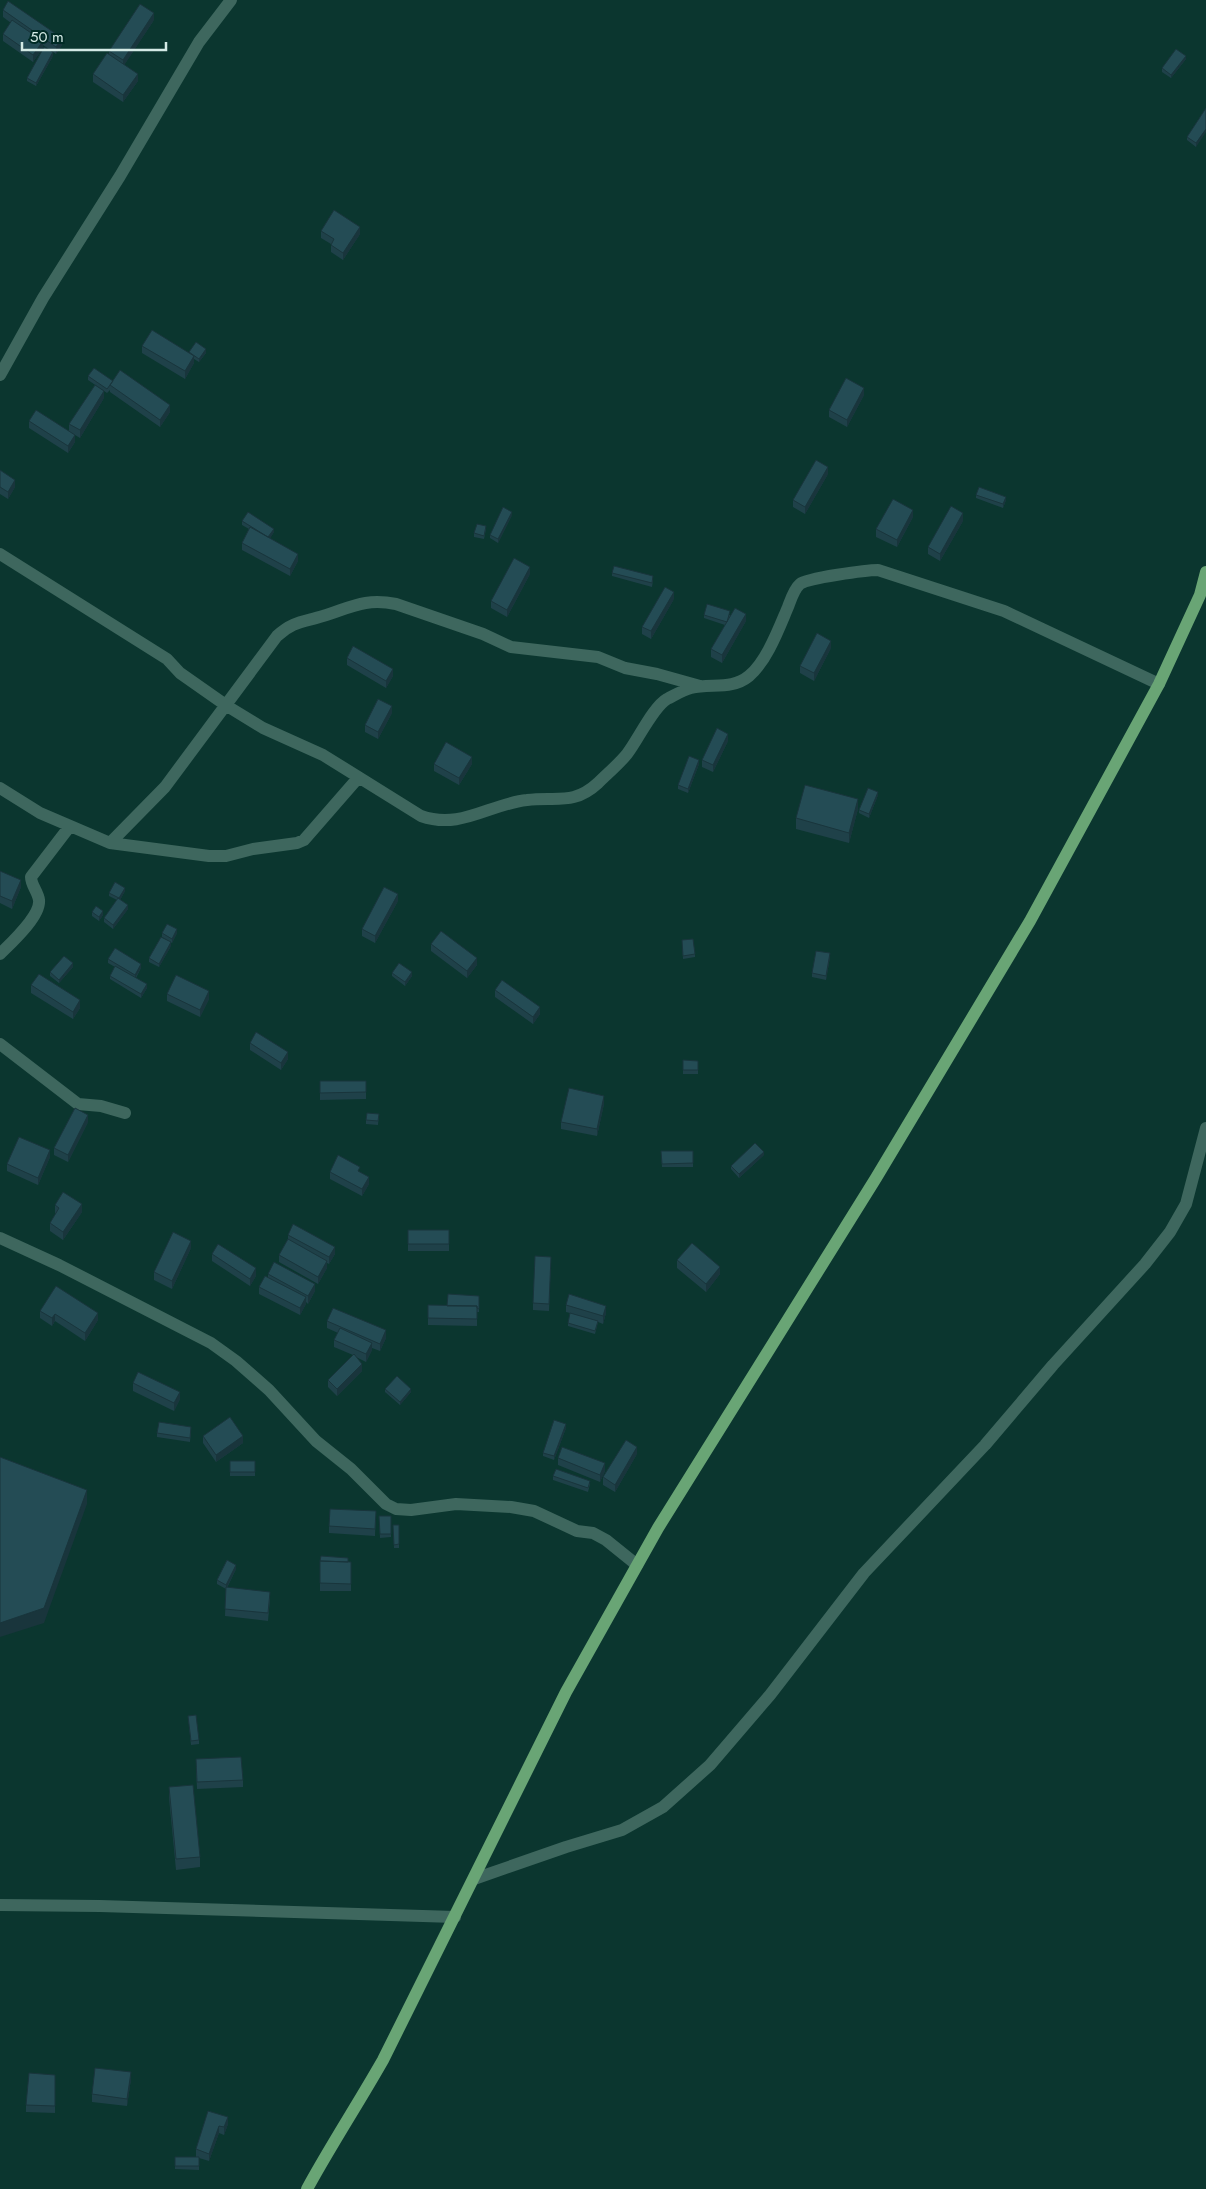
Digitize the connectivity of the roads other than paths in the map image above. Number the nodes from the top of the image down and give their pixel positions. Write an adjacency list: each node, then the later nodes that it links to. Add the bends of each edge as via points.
1 (230, 0): 2 (street, via 199,42 43,298)
2 (0, 375)
3 (0, 554): 8 (street, via 167,660)
4 (1206, 572): 5 (main road)
5 (1203, 600): 6 (main road)
6 (1159, 684): 7 (street, via 1004,611 878,570 867,570 801,582 756,669 739,682); 18 (main road, via 1025,929)
7 (702, 686): 8 (street, via 625,668 598,657 511,647 396,604 368,601 299,621 286,628); 9 (street, via 690,688 665,701 627,754 581,796 564,800 527,800 460,819 438,821 421,816)
8 (227, 706): 9 (street, via 263,728 323,755); 12 (street, via 165,787)
9 (358, 778): 12 (street, via 304,840 297,843 209,856)
10 (0, 788): 11 (street, via 40,813)
11 (70, 826): 12 (street); 13 (street, via 31,877 39,898 38,910)
12 (110, 843)
13 (0, 954)
14 (0, 1044): 15 (street, via 78,1104)
15 (125, 1113)
16 (1206, 1128): 19 (street, via 1186,1204 1170,1232 985,1444 864,1574 770,1696 710,1766 663,1807 622,1830)
17 (0, 1238): 18 (street, via 212,1343 269,1390 316,1442 351,1469 386,1504 396,1509 411,1510 456,1504 534,1511 577,1531 593,1533)
18 (638, 1565): 19 (main road, via 566,1692)
19 (474, 1879): 21 (main road)
20 (0, 1905): 21 (street)
21 (455, 1917): 22 (main road, via 383,2060)
22 (306, 2189)

